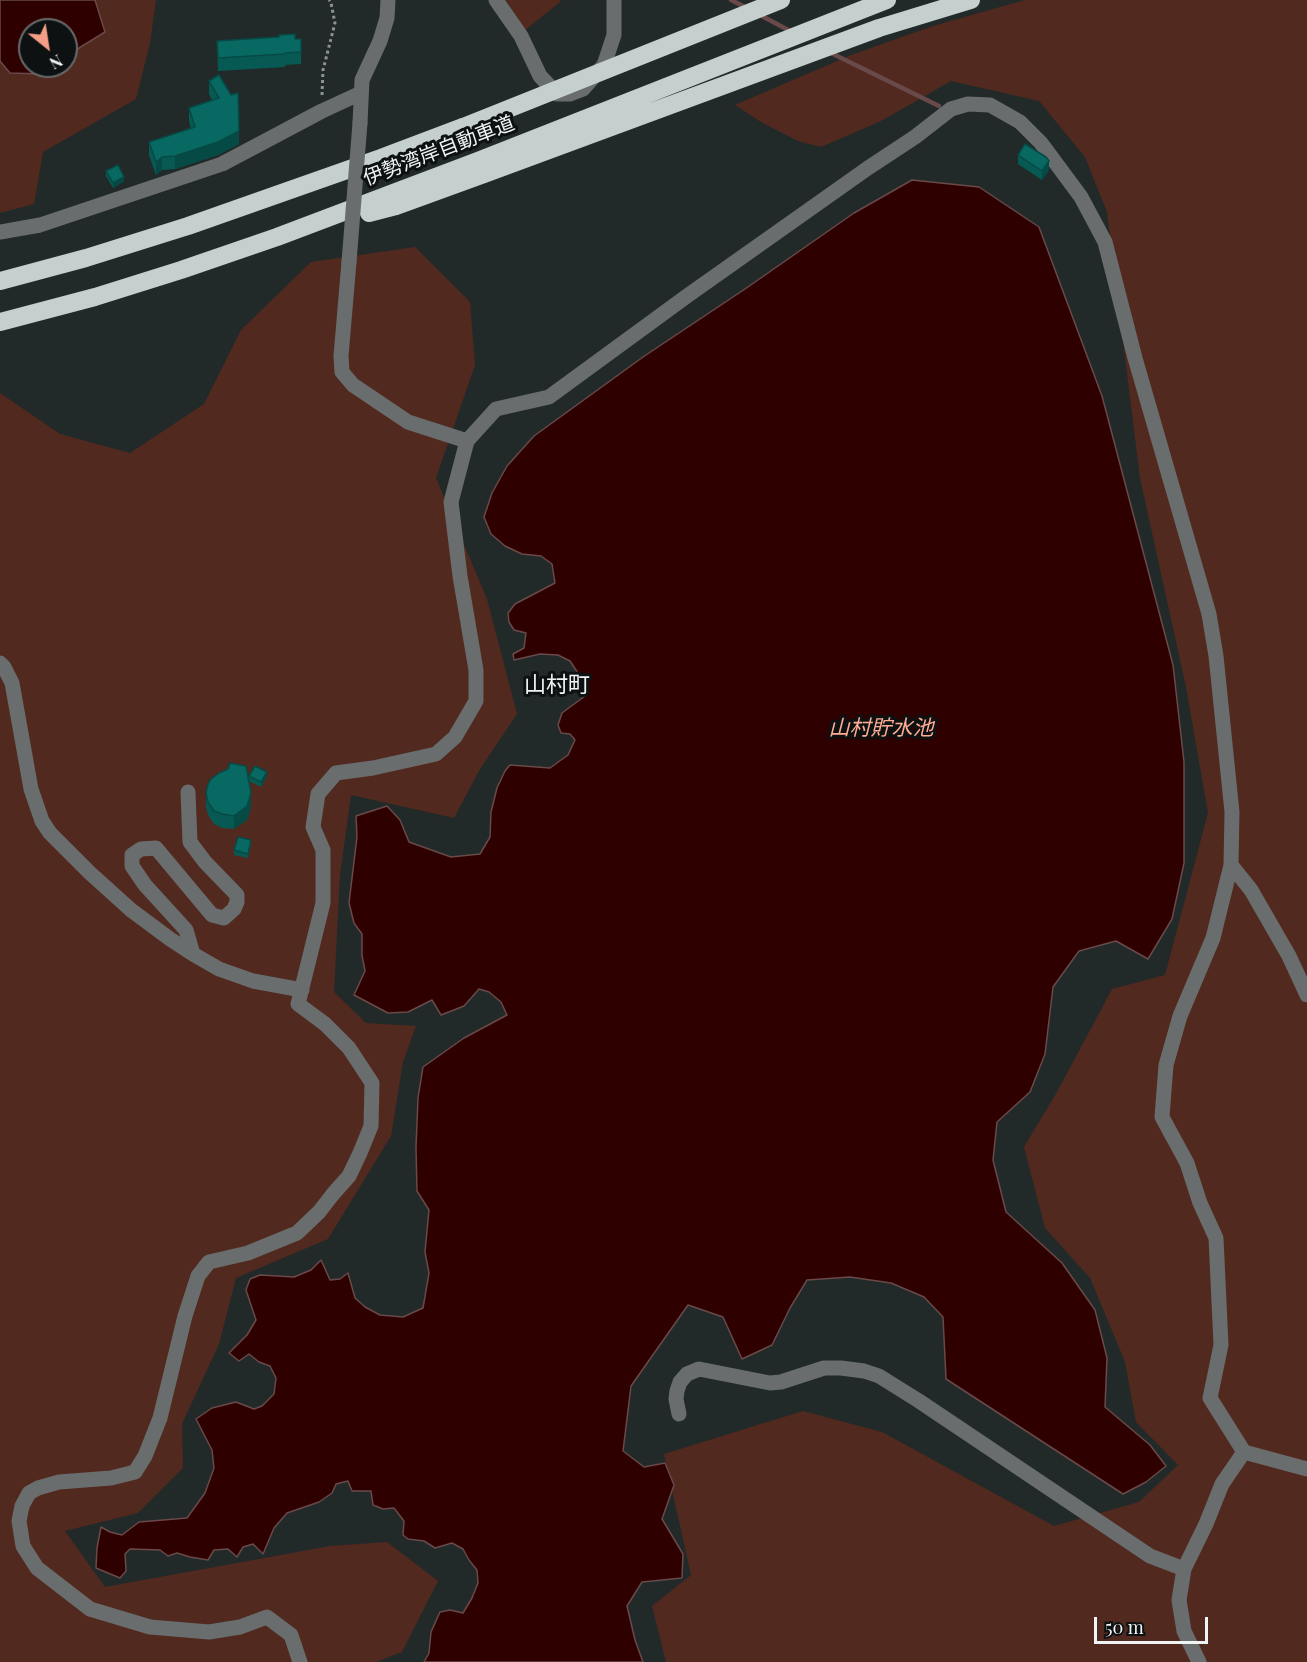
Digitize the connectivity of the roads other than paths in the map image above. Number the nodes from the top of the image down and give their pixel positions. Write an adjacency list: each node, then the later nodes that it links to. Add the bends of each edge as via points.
1 (388, 0): 7 (street, via 387,18 362,80)
2 (496, 0): 3 (street, via 521,36 540,76 557,94 583,89 604,65 614,35)
3 (614, 0)
4 (781, 0): 10 (highway, 伊勢湾岸自動車道, bridge, via 381,159 188,226)
5 (971, 0): 8 (highway, via 879,28)
6 (879, 3): 8 (highway, 伊勢湾岸自動車道)
7 (361, 93): 9 (street, via 222,165 40,225); 12 (street, bridge, via 342,372 353,385 408,422)
8 (481, 168): 11 (highway, 伊勢湾岸自動車道, via 181,270)
9 (0, 232)
10 (0, 281)
11 (0, 322)
12 (467, 441): 15 (street, via 496,409 549,397 951,109 968,104 990,105 1020,122 1041,143 1081,196 1105,242 1209,614 1232,812); 17 (street, via 451,502 476,670 476,701 455,737 435,754 336,773 318,794 313,827 323,850 322,903)
13 (0, 663): 16 (street, via 12,683 31,789 42,821 131,910)
14 (188, 792): 16 (street, via 190,842 237,895 234,909 224,918 212,915 156,848 141,849 132,855 132,866 186,930)
15 (1231, 865): 18 (street, via 1251,890); 20 (street, via 1213,938 1180,1016 1166,1065 1162,1117 1187,1163 1216,1238 1221,1345 1210,1398)
16 (193, 954): 17 (street, via 219,969 253,981)
17 (302, 990): 23 (street, via 298,1004 349,1048 372,1083 371,1126 349,1176 297,1233 248,1253 209,1262 198,1276 160,1418 135,1472 38,1488 29,1493 19,1521 23,1546 37,1568 90,1609 150,1627 209,1632 267,1617 291,1635)
18 (1307, 995)
19 (679, 1414): 22 (street, via 676,1399 680,1382 699,1368 770,1383 824,1368 864,1371 919,1401 1150,1556)
20 (1244, 1452): 21 (street); 22 (street, via 1222,1484)
21 (1307, 1469)
22 (1184, 1569): 24 (street, via 1179,1600 1184,1631)
23 (300, 1662)
24 (1199, 1662)

